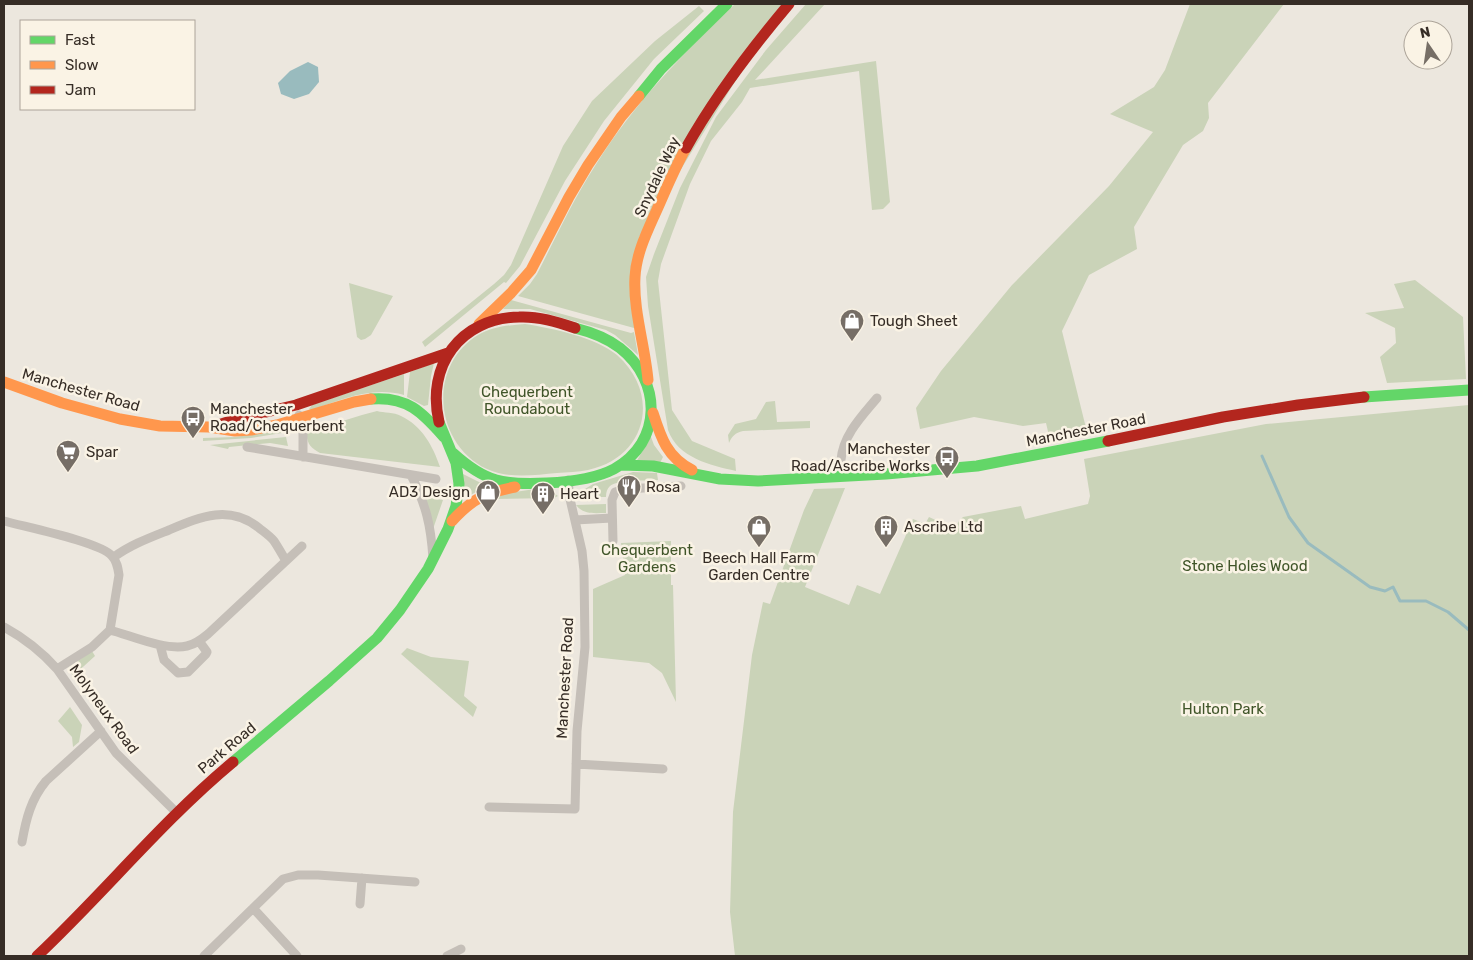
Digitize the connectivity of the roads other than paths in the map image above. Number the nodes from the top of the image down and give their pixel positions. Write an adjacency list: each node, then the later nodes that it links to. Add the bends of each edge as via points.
1 (727, 4): 3 (main road, via 661,69 621,117 569,197 531,270)
2 (789, 4): 7 (main road, Snydale Way, via 758,40 686,146 640,250 635,290)
3 (474, 328): 4 (main road); 7 (main road, via 508,317 526,316 593,333 623,350 642,374)
4 (448, 353): 9 (main road, Manchester Road); 13 (main road, via 440,370 435,401)
5 (4, 382): 12 (main road, Manchester Road, via 114,418 160,426)
6 (1469, 390): 20 (main road, Manchester Road, via 1298,405 977,466)
7 (650, 391): 10 (main road)
8 (877, 398): 20 (street, via 852,429 842,454)
9 (296, 405): 11 (street); 12 (main road, Manchester Road)
10 (652, 409): 17 (main road, via 644,441); 19 (main road, Manchester Road, via 670,455 687,468)
11 (300, 419): 12 (main road, Manchester Road, via 240,431); 13 (main road, Manchester Road, via 358,401 388,399 416,408); 16 (street)
12 (210, 427)
13 (444, 438): 15 (main road)
14 (248, 447): 16 (street)
15 (453, 453): 23 (main road, via 482,476); 27 (main road, Park Road, via 458,486)
16 (302, 457): 18 (street)
17 (621, 465): 19 (main road, Manchester Road, via 653,466); 22 (main road, via 589,478)
18 (411, 475): 21 (street); 33 (street, via 425,507)
19 (706, 476): 20 (main road, Manchester Road, via 758,482)
20 (842, 476)
21 (436, 479)
22 (568, 480): 23 (main road); 26 (street, Manchester Road)
23 (531, 484): 27 (main road, Park Road, via 486,493 469,503)
24 (680, 486): 25 (street, via 620,490 613,496)
25 (612, 518): 26 (street); 29 (street)
26 (575, 520): 40 (street, Manchester Road, via 584,571 585,647)
27 (452, 521): 33 (main road, Park Road)
28 (4, 522): 31 (street, via 98,547)
29 (613, 541)
30 (302, 546): 32 (street)
31 (114, 557): 32 (street, via 130,546 194,519 228,514 247,519 266,533); 35 (street, via 119,575)
32 (286, 561): 36 (street)
33 (433, 562): 43 (main road, Park Road, via 408,601 379,636)
34 (4, 627): 38 (street, Molyneux Road, via 36,648)
35 (110, 630): 37 (street); 38 (street, via 92,647)
36 (199, 642): 37 (street, via 186,647); 37 (street, via 207,652 183,674 175,672 164,660)
37 (160, 645)
38 (57, 669): 39 (street, Molyneux Road)
39 (101, 731): 43 (street, Molyneux Road, via 126,763); 44 (street, via 39,789 29,810)
40 (576, 764): 41 (street); 42 (street, Manchester Road, via 575,809)
41 (663, 769)
42 (489, 806)
43 (177, 813): 50 (main road, Park Road)
44 (22, 842)
45 (362, 878): 46 (street); 47 (street); 48 (street, via 290,876)
46 (415, 882)
47 (360, 904)
48 (253, 908): 51 (street); 52 (street)
49 (461, 949): 53 (street)
50 (37, 956)
51 (204, 956)
52 (298, 956)
53 (447, 956)

